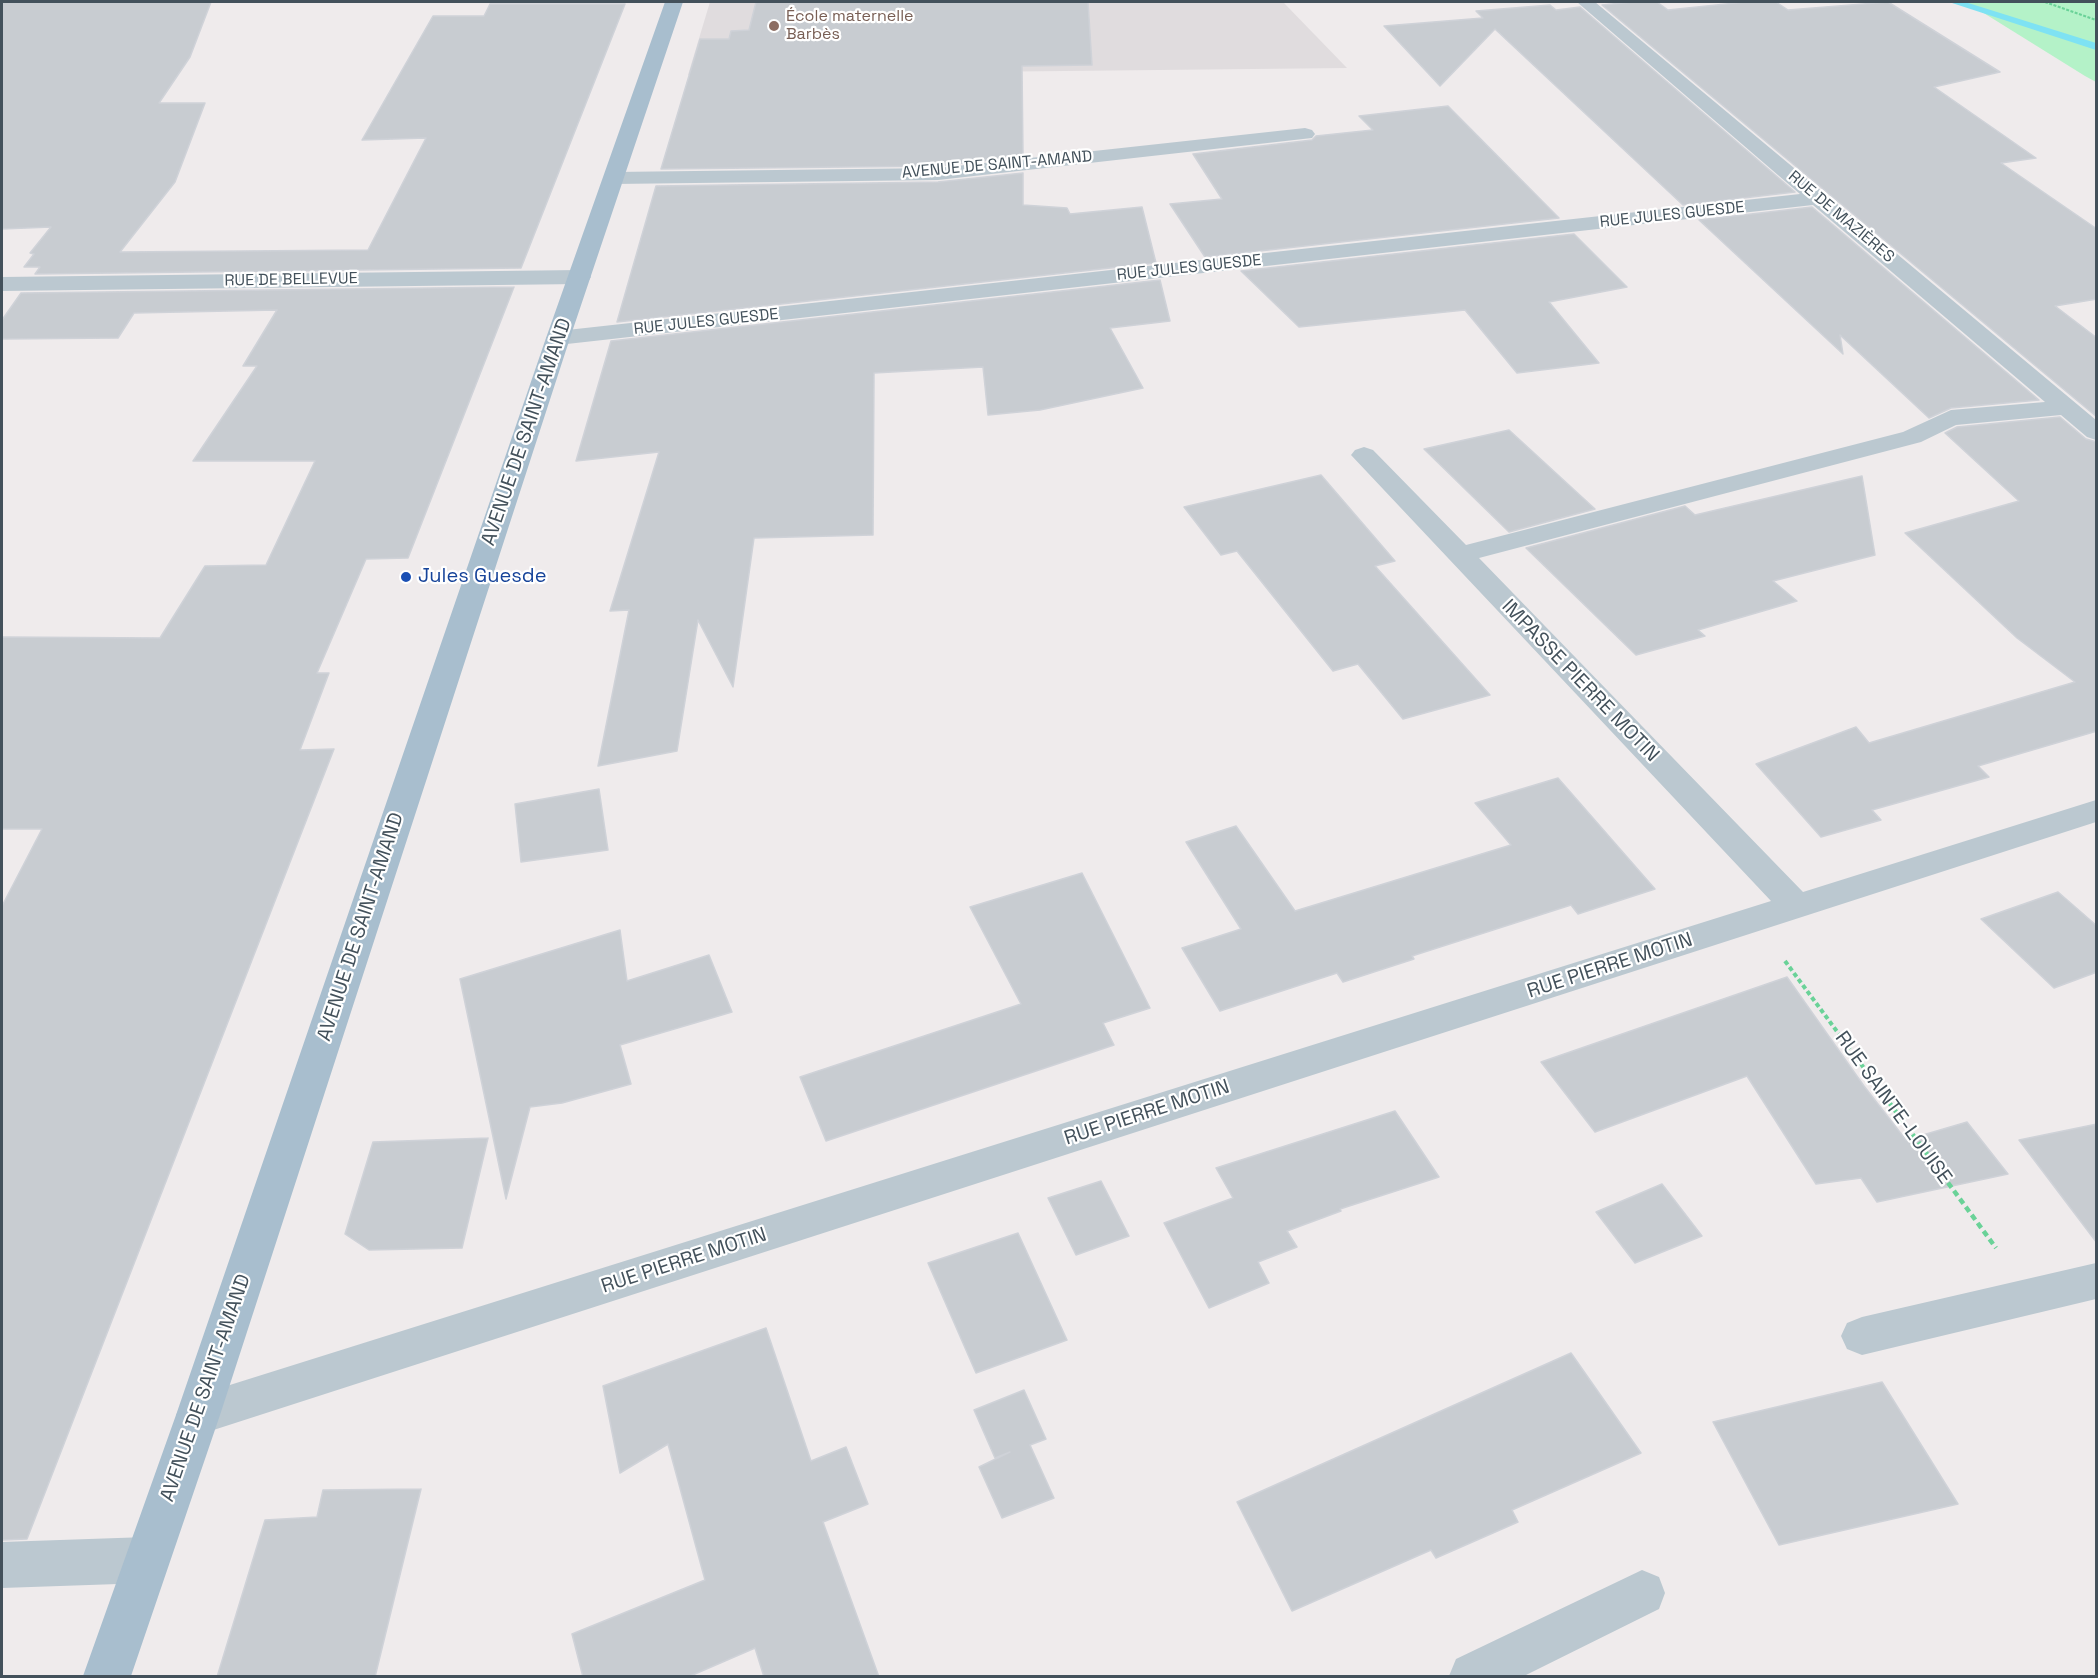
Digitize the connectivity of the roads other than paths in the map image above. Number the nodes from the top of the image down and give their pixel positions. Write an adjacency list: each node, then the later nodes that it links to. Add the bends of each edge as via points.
1 (674, 2): 4 (main road, AVENUE DE SAINT-AMAND)
2 (1585, 2): 5 (street, RUE DE MAZIÈRES)
3 (1305, 134): 4 (street, AVENUE DE SAINT-AMAND, via 938,174)
4 (614, 178): 6 (main road, AVENUE DE SAINT-AMAND)
5 (1819, 198): 8 (street, RUE JULES GUESDE); 9 (street, RUE DE MAZIÈRES)
6 (580, 277): 7 (street, RUE DE BELLEVUE); 8 (main road, AVENUE DE SAINT-AMAND)
7 (2, 284)
8 (558, 338): 17 (main road, AVENUE DE SAINT-AMAND)
9 (2066, 407): 10 (street, RUE DE MAZIÈRES); 12 (street, via 1951,418 1912,436)
10 (2097, 432)
11 (1364, 456): 12 (street, IMPASSE PIERRE MOTIN)
12 (1460, 555): 14 (street, IMPASSE PIERRE MOTIN)
13 (2097, 811): 14 (street, RUE PIERRE MOTIN)
14 (1797, 907): 17 (street, RUE PIERRE MOTIN)
15 (2097, 1281): 16 (street)
16 (1862, 1336)
17 (198, 1415): 18 (main road, AVENUE DE SAINT-AMAND)
18 (147, 1560): 19 (street); 21 (main road, AVENUE DE SAINT-AMAND)
19 (2, 1565)
20 (1642, 1593): 22 (street)
21 (106, 1677)
22 (1473, 1677)

